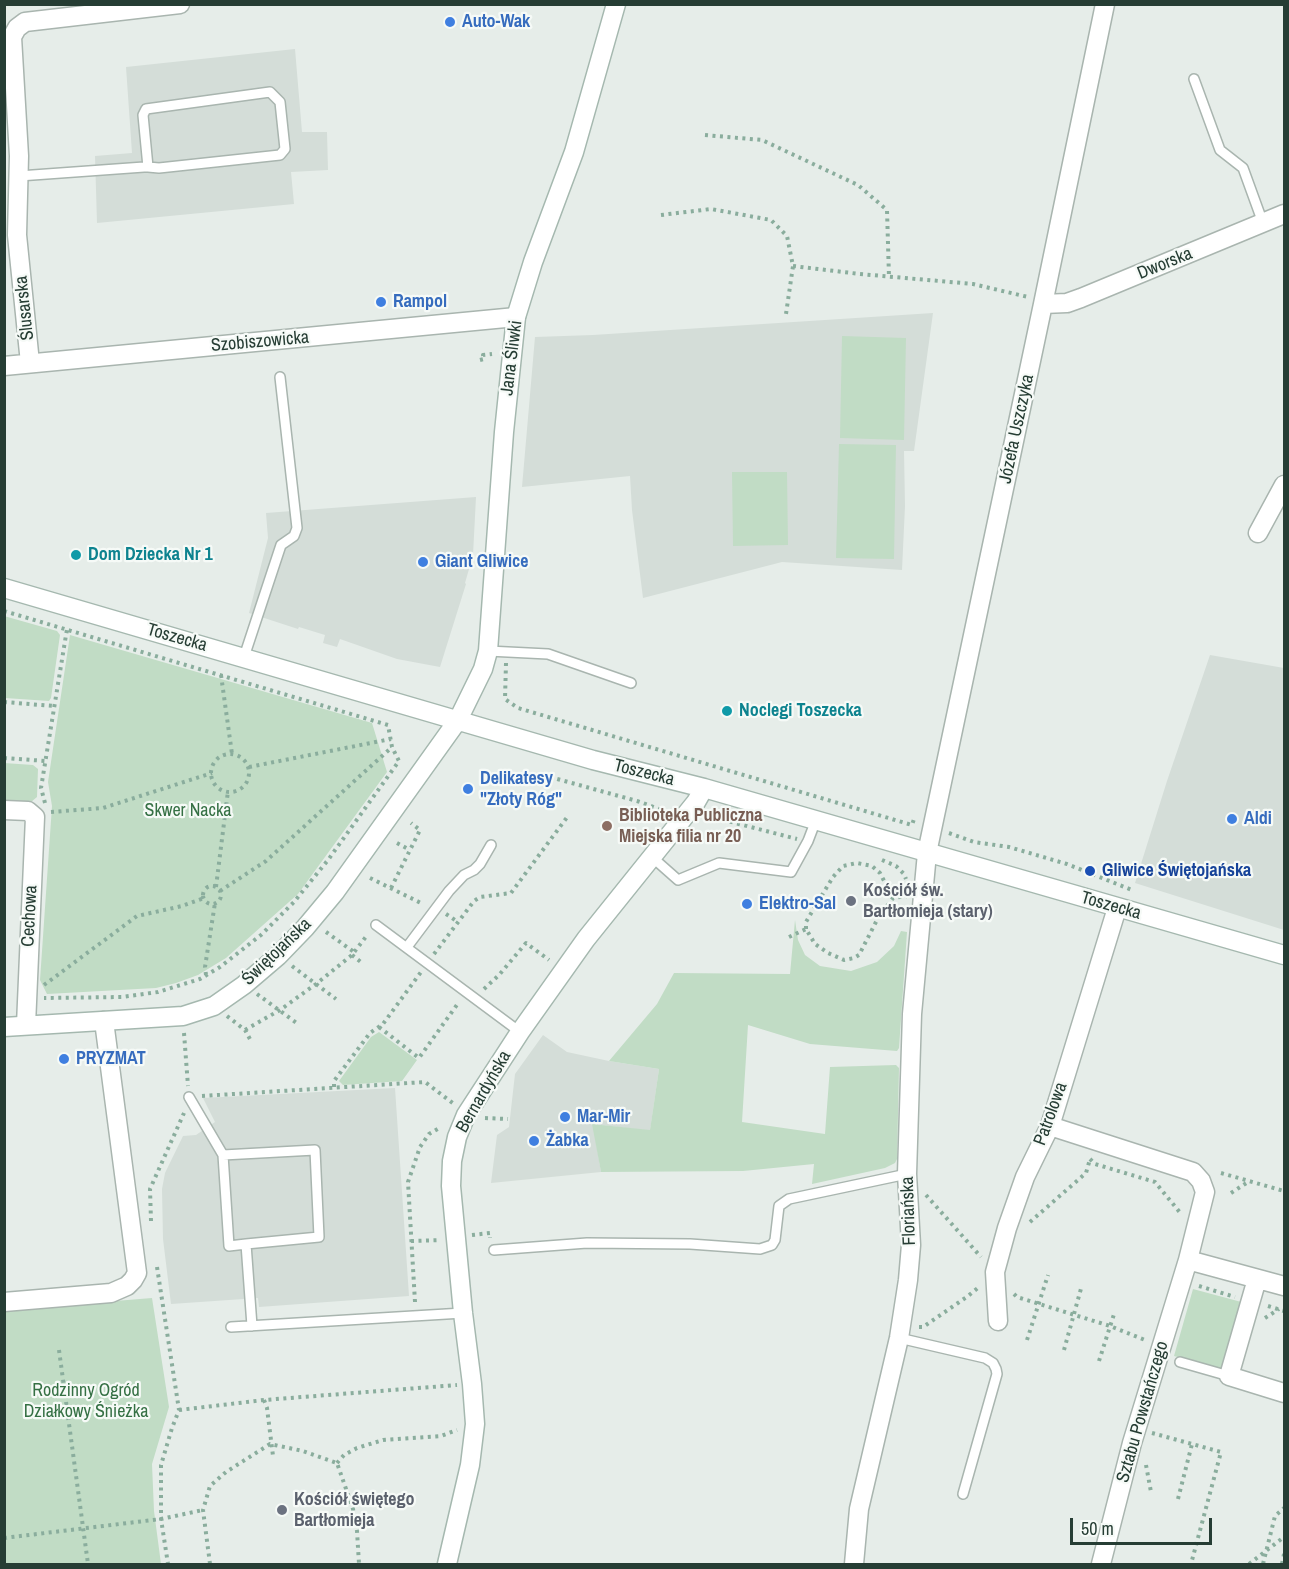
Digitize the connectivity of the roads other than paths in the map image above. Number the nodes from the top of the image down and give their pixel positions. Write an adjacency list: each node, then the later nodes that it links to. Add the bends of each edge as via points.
1 (180, 4): 5 (street, Ślusarska, via 26,22 16,28 12,37)
2 (616, 4): 11 (street, Jana Śliwki, via 574,152)
3 (1105, 4): 10 (street, Józefa Uszczyka)
4 (1194, 79): 9 (lane, via 1220,150 1243,168)
5 (12, 156): 7 (street, Ślusarska)
6 (148, 167): 6 (lane, via 280,155 285,149 280,102 270,92 146,109 143,116); 7 (lane)
7 (19, 176): 12 (street, Ślusarska, via 17,235)
8 (1284, 214): 9 (street, Dworska)
9 (1263, 223): 10 (street, Dworska, via 1068,303)
10 (1036, 301): 26 (street, Józefa Uszczyka)
11 (516, 317): 12 (street, Szobiszowicka); 18 (street, Jana Śliwki, via 504,432)
12 (30, 363): 13 (street, Szobiszowicka)
13 (4, 366)
14 (280, 377): 19 (lane, via 297,528 294,536 281,545)
15 (1284, 485): 16 (street)
16 (1258, 533)
17 (4, 588): 19 (street, Toszecka)
18 (497, 651): 20 (lane, via 548,654); 21 (street, Jana Śliwki, via 483,669)
19 (244, 657): 21 (street, Toszecka)
20 (631, 683)
21 (458, 720): 22 (street, Toszecka); 32 (street, Świętojańska, via 335,892 278,956 244,985 214,1006 183,1016)
22 (704, 788): 24 (street, Toszecka); 27 (street, Bernardyńska)
23 (4, 810): 33 (street, Cechowa, via 28,811 35,818 32,994)
24 (816, 820): 26 (street, Toszecka); 27 (lane, via 791,872 719,863 678,880)
25 (491, 845): 30 (lane, via 480,864 464,875)
26 (927, 853): 28 (street, Toszecka); 39 (street, Floriańska, via 912,1014)
27 (652, 857): 35 (street, Bernardyńska, via 586,939)
28 (1117, 908): 31 (street, Toszecka); 37 (street, Patrolowa)
29 (376, 924): 30 (lane)
30 (407, 947): 35 (lane)
31 (1284, 955)
32 (104, 1021): 33 (street, Świętojańska); 45 (street, via 137,1273 127,1286 111,1293)
33 (27, 1025): 34 (street, Świętojańska)
34 (4, 1027)
35 (520, 1032): 46 (street, Bernardyńska, via 466,1115 452,1161)
36 (189, 1097): 38 (lane)
37 (1050, 1126): 42 (street, Sztabu Powstańczego, via 1193,1172 1205,1192); 47 (street, Patrolowa, via 1025,1177 995,1272)
38 (223, 1155): 40 (lane, via 229,1246); 40 (lane, via 315,1150 319,1237)
39 (907, 1174): 41 (lane, via 789,1199 779,1206 775,1240 760,1249 586,1243); 50 (street, Floriańska, via 911,1245)
40 (246, 1244): 48 (lane)
41 (494, 1250)
42 (1188, 1260): 43 (street); 57 (street, Sztabu Powstańczego, via 1132,1443)
43 (1257, 1279): 44 (street); 52 (street)
44 (1284, 1286)
45 (4, 1302)
46 (463, 1313): 48 (lane); 55 (street, Bernardyńska, via 475,1424 470,1465)
47 (998, 1321)
48 (252, 1326): 49 (lane)
49 (231, 1327)
50 (899, 1338): 54 (lane, via 985,1358 996,1369); 56 (street, Floriańska, via 859,1509)
51 (1180, 1362): 52 (lane, Sztabu Powstańczego)
52 (1229, 1376): 53 (street, Sztabu Powstańczego)
53 (1284, 1393)
54 (963, 1494)
55 (447, 1564)
56 (854, 1564)
57 (1101, 1564)

